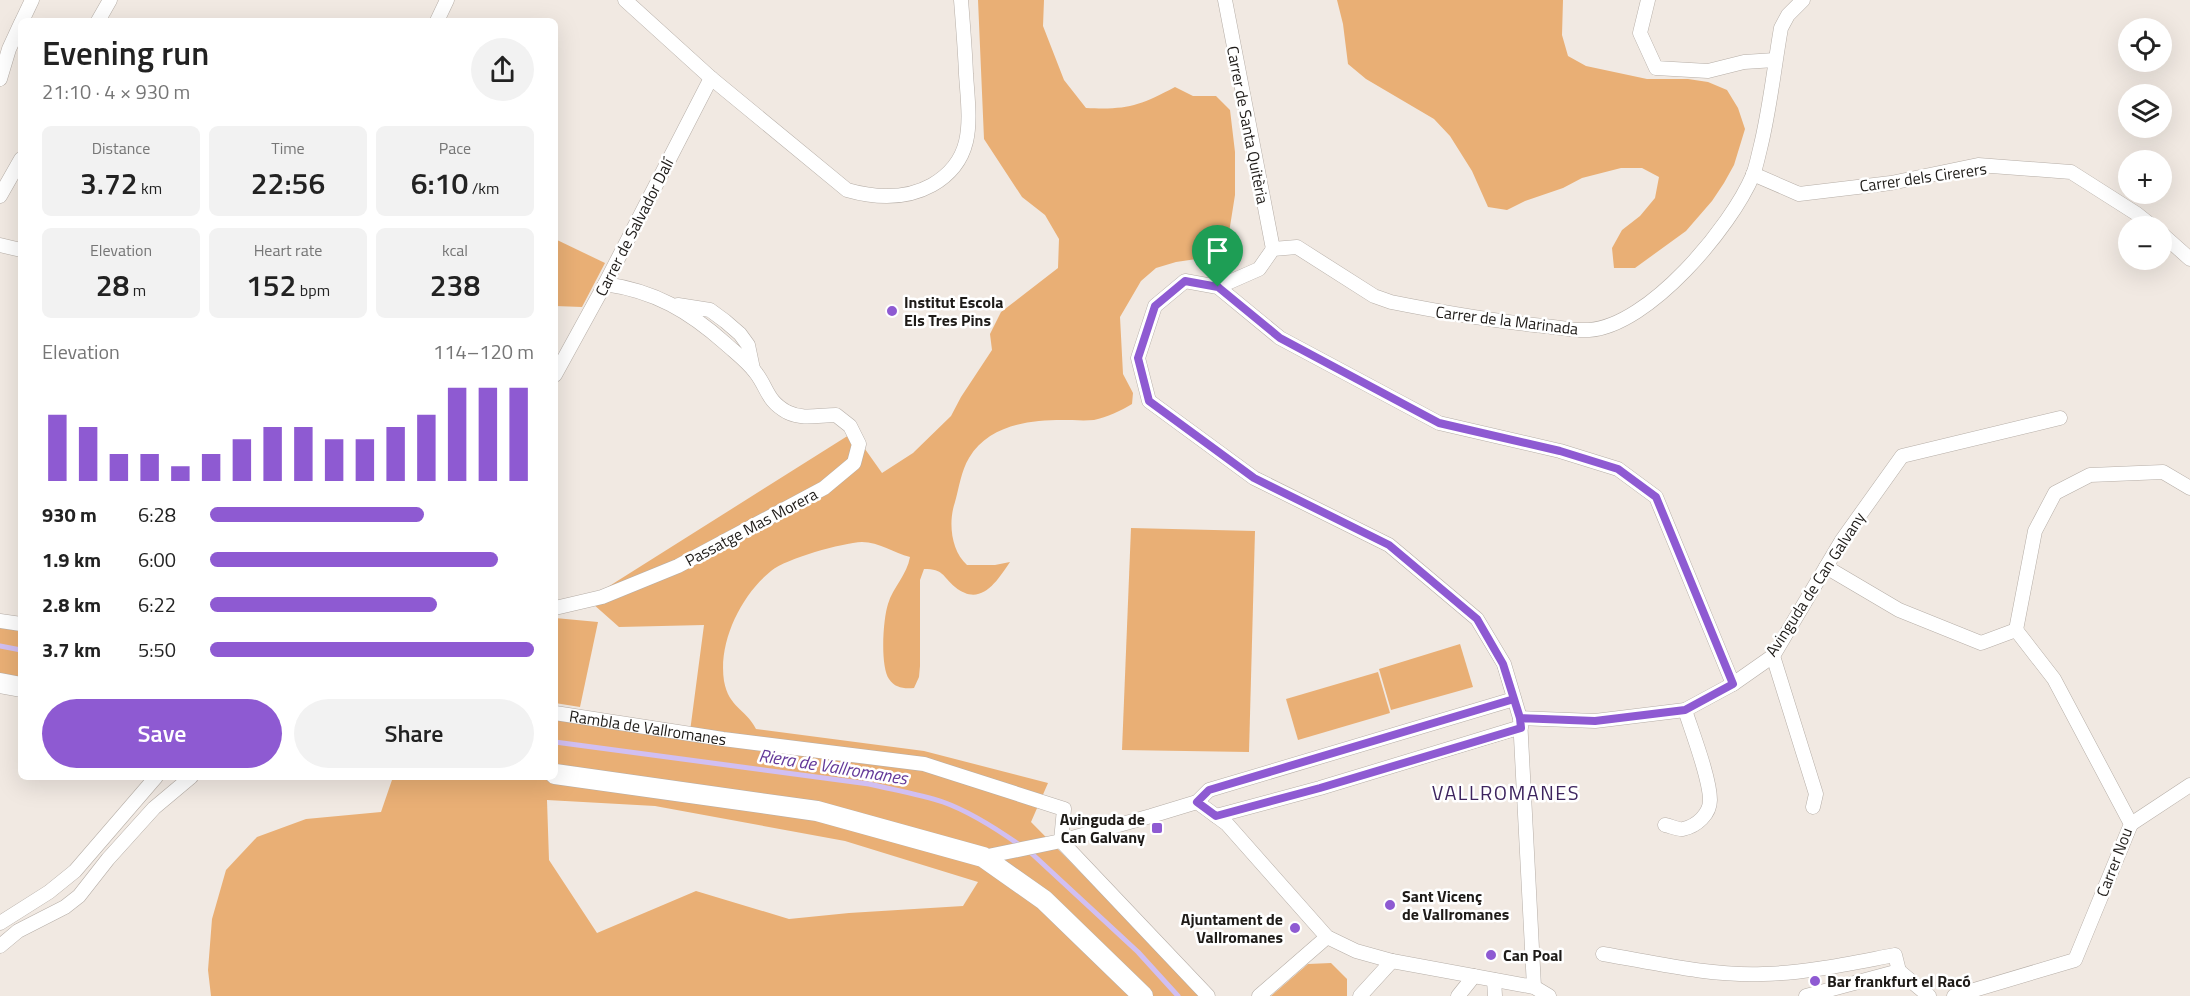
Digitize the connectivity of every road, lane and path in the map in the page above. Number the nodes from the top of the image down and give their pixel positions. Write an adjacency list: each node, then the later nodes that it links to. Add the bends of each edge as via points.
1 (32, 0): 9 (street)
2 (110, 0): 10 (street)
3 (447, 0): 11 (street)
4 (625, 0): 14 (street)
5 (961, 0): 14 (street, via 970,127 958,162 923,190 892,196 868,196 847,190)
6 (1225, 0): 23 (street, Carrer de Santa Quitèria)
7 (1648, 0): 13 (street, via 1640,33 1656,68 1708,70)
8 (1803, 0): 13 (street, Carrer de la Marinada, via 1781,28)
9 (24, 18)
10 (100, 18)
11 (438, 18)
12 (18, 30): 15 (street)
13 (1775, 60): 17 (street, Carrer de la Marinada, via 1768,117)
14 (711, 78): 25 (street, Carrer de Salvador Dalí)
15 (0, 79)
16 (18, 164): 18 (street)
17 (1753, 174): 19 (street, Carrer dels Cirerers, via 1799,194 1891,183 1978,165 2071,172); 23 (street, Carrer de la Marinada, via 1723,222 1679,278 1630,315 1610,326 1589,330 1516,324 1391,302 1374,296 1298,247)
18 (0, 196)
19 (2140, 216)
20 (2172, 243): 24 (street)
21 (0, 245): 22 (street)
22 (18, 249)
23 (1273, 249): 26 (street, via 1259,269)
24 (2190, 259)
25 (605, 284): 27 (street, Carrer de Salvador Dalí); 31 (street, Passatge Mas Morera, via 673,304 707,327 753,369 773,403 808,418 836,415 850,426 859,444 854,463 824,488 678,566 602,597)
26 (1218, 287): 37 (street, via 1280,338 1439,423 1618,469 1656,497); 39 (street, via 1185,281 1155,306 1138,358 1149,401 1254,478 1389,545 1477,619 1503,664)
27 (558, 370)
28 (2060, 418): 30 (street, Avinguda de Can Galvany, via 1902,456)
29 (2190, 488): 34 (street, via 2163,472 2090,475 2055,493 2035,531)
30 (1826, 567): 34 (street, via 1899,610 1981,643); 35 (street, Avinguda de Can Galvany)
31 (558, 608)
32 (0, 621): 33 (street)
33 (18, 624)
34 (2016, 630): 50 (street, Carrer Nou, via 2054,679)
35 (1773, 656): 37 (street, Avinguda de Can Galvany); 48 (street, via 1816,794)
36 (0, 683): 38 (street)
37 (1733, 684): 40 (street, Avinguda de Can Galvany)
38 (18, 686)
39 (1514, 699): 42 (street); 47 (street, via 1209,790)
40 (1685, 710): 42 (street, Avinguda de Can Galvany, via 1595,721); 51 (street, via 1705,773 1710,807 1705,816 1682,830)
41 (558, 713): 52 (street, Rambla de Vallromanes, via 924,764 1064,809)
42 (1520, 723): 49 (street, Avinguda de Can Galvany, via 1320,788); 62 (street)
43 (558, 774): 53 (street, via 817,811)
44 (153, 780): 54 (street, via 75,871)
45 (187, 780): 56 (street, via 154,807 79,896 18,931)
46 (2190, 785): 50 (street)
47 (1197, 802): 49 (street); 52 (street)
48 (1813, 807)
49 (1216, 816): 55 (street)
50 (2131, 824): 72 (street, Carrer Nou, via 2075,960)
51 (1665, 825)
52 (1061, 841): 53 (street); 64 (street)
53 (983, 857): 63 (street, via 1044,900)
54 (0, 923)
55 (1327, 938): 58 (street); 65 (street)
56 (0, 946)
57 (1603, 954): 59 (street, via 1705,971 1764,975 1895,955)
58 (1392, 961): 60 (street); 66 (street)
59 (1899, 971): 70 (street); 71 (street)
60 (1474, 976): 61 (street); 67 (street)
61 (1494, 980): 62 (street); 68 (street)
62 (1534, 987): 69 (street)
63 (1143, 996)
64 (1208, 996)
65 (1259, 996)
66 (1360, 996)
67 (1458, 996)
68 (1495, 996)
69 (1549, 996)
70 (1806, 996)
71 (1929, 996)
72 (1954, 996)

